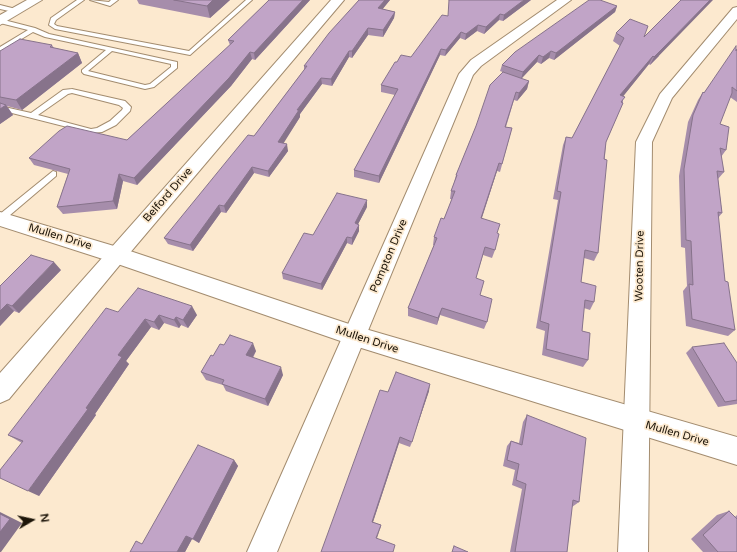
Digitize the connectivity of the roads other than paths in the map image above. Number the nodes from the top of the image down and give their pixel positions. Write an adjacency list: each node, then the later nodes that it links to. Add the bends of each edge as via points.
1 (36, 0): 9 (street)
2 (81, 0): 5 (lane, via 54,18 52,24 55,27 190,53)
3 (93, 0): 4 (lane, via 110,4)
4 (115, 0)
5 (249, 0)
6 (338, 0): 19 (street, Belford Drive)
7 (565, 0): 20 (street, Pompton Drive, via 476,63 466,74)
8 (0, 7): 9 (lane)
9 (18, 11): 11 (street)
10 (737, 11): 22 (street, Wooten Drive, via 665,97 644,142)
11 (0, 21): 12 (lane)
12 (33, 29): 13 (lane, via 47,36); 14 (lane)
13 (111, 49): 13 (lane, via 175,63 174,68 152,86 145,87 84,71)
14 (0, 50)
15 (0, 108): 16 (lane)
16 (32, 116): 16 (lane, via 91,131 113,123 127,107 72,91 66,92)
17 (53, 174): 18 (lane)
18 (0, 219): 19 (street, Mullen Drive)
19 (116, 254): 20 (street, Mullen Drive); 21 (street, Belford Drive)
20 (355, 336): 22 (street, Mullen Drive); 24 (street, Pompton Drive)
21 (0, 391)
22 (637, 423): 23 (street, Mullen Drive); 25 (street, Wooten Drive)
23 (737, 452)
24 (262, 552)
25 (633, 552)

